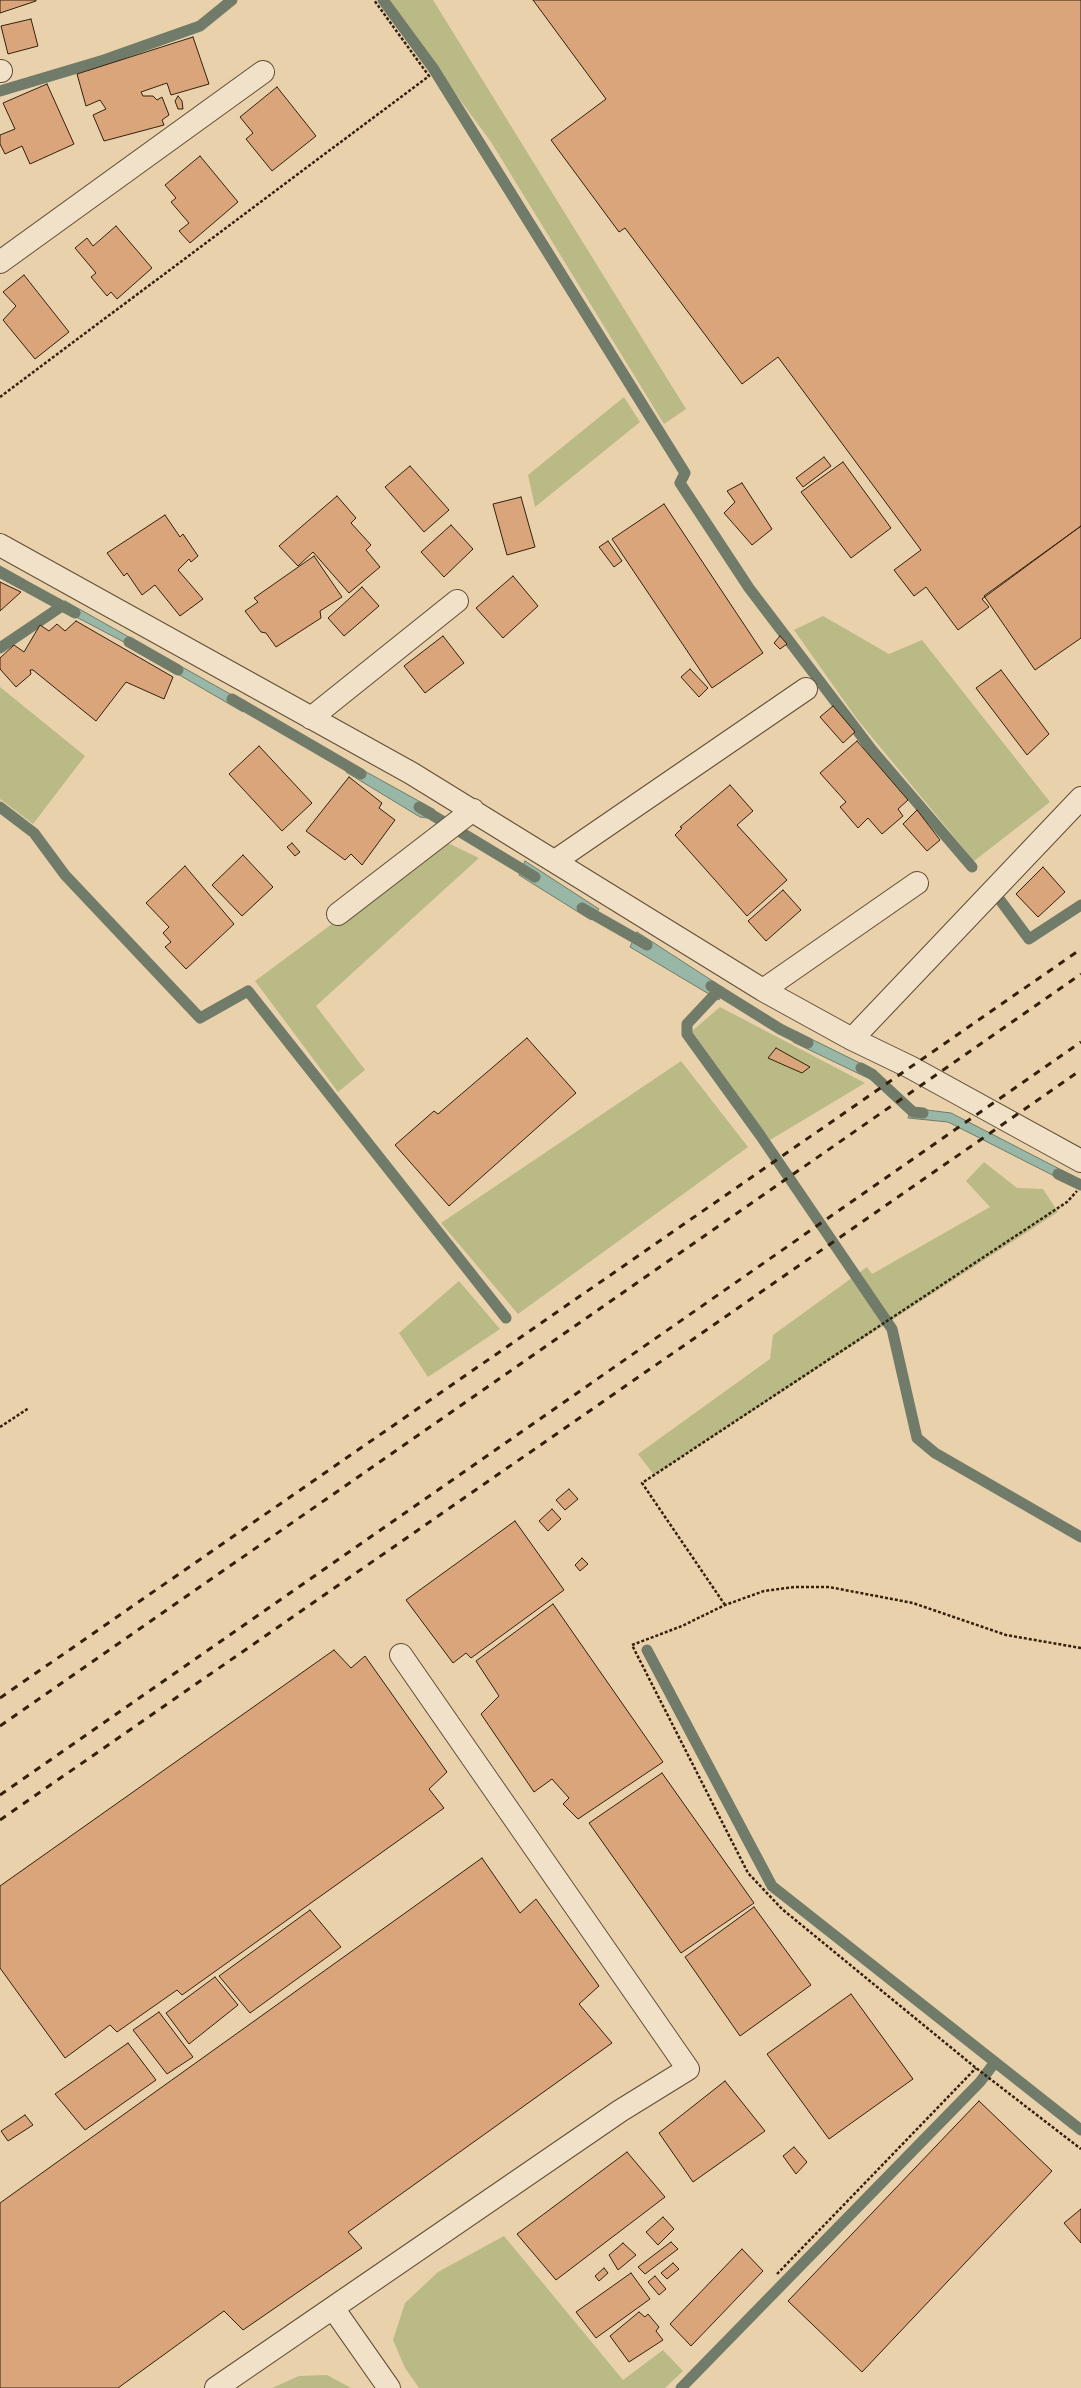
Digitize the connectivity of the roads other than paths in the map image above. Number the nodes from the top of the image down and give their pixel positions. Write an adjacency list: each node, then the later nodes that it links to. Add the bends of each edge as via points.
1 (264, 72): 2 (street)
2 (1, 259)
3 (0, 546): 6 (street)
4 (457, 602): 6 (street)
5 (806, 689): 9 (street)
6 (311, 718): 8 (street)
7 (1081, 798): 13 (street)
8 (473, 810): 9 (street); 11 (street)
9 (555, 861): 12 (street)
10 (917, 883): 12 (street)
11 (338, 914)
12 (763, 990): 13 (street)
13 (852, 1040): 14 (street, via 910,1067)
14 (1081, 1161)
15 (401, 1655): 16 (street, via 688,2069 620,2111)
16 (333, 2308): 17 (street); 18 (street)
17 (216, 2388)
18 (389, 2388)

